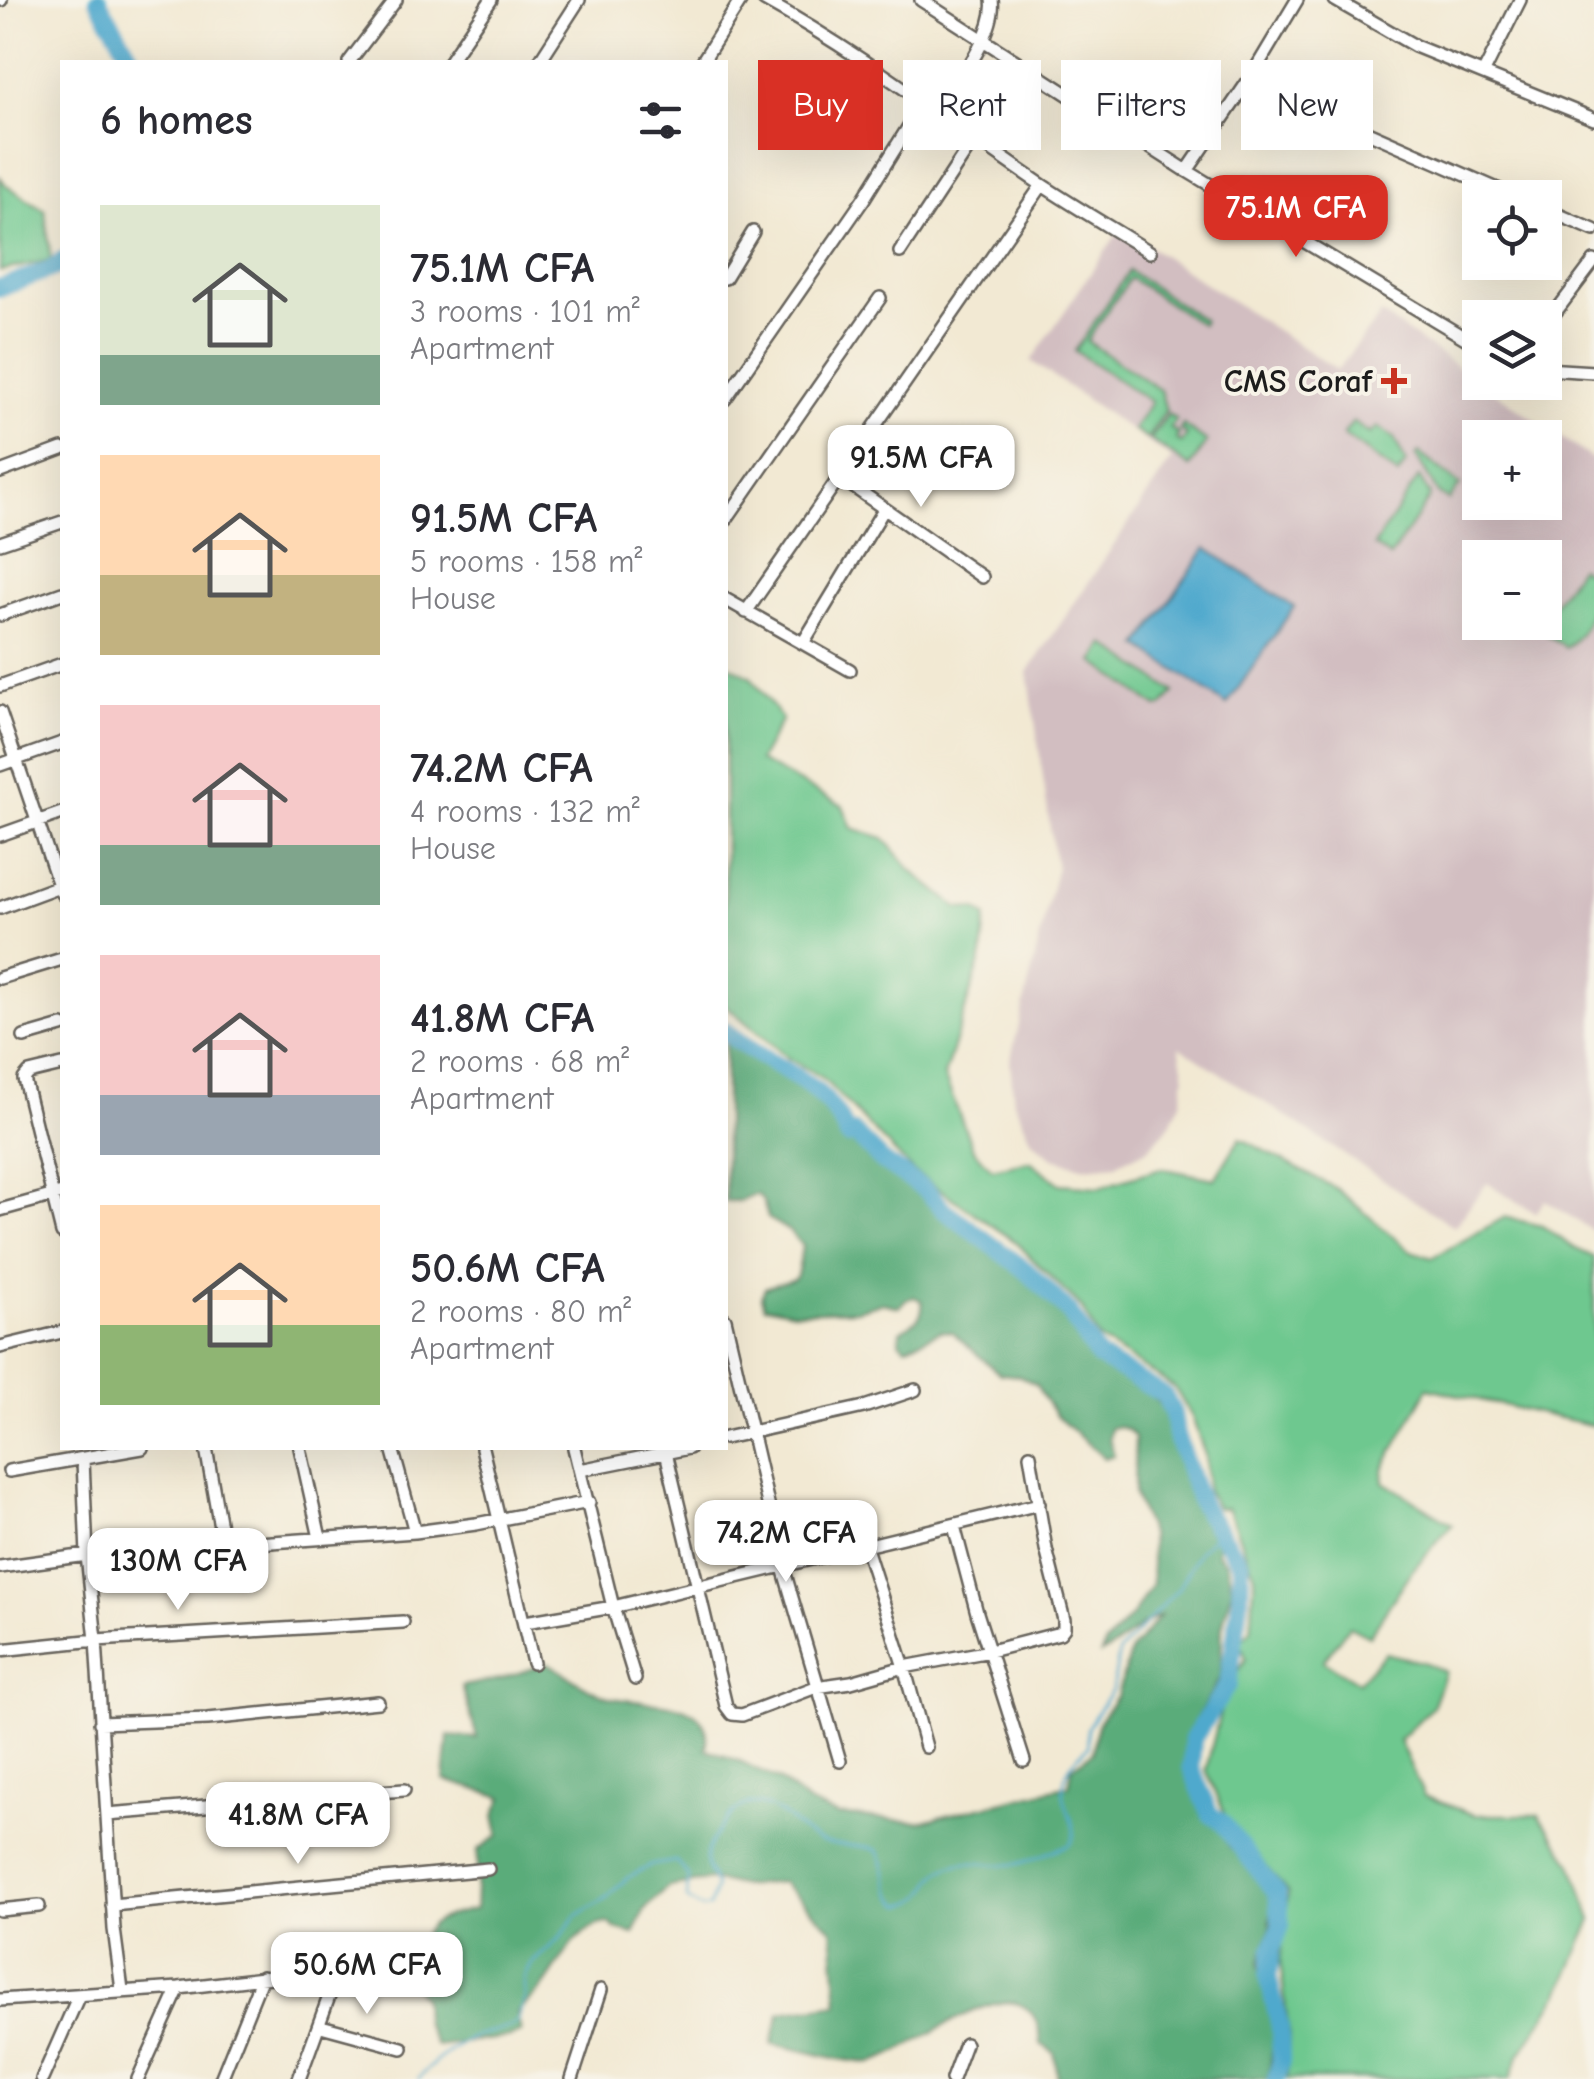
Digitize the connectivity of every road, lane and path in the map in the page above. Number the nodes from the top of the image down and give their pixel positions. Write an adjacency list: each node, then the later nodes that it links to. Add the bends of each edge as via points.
1 (396, 0): 13 (street)
2 (491, 0): 14 (street)
3 (579, 0): 15 (street)
4 (742, 0): 16 (street)
5 (764, 0): 20 (street)
6 (921, 0): 12 (street)
7 (980, 0): 11 (street)
8 (1296, 0): 18 (street)
9 (1336, 0): 19 (street, via 1415,46)
10 (1520, 0): 19 (street)
11 (993, 4): 12 (street)
12 (983, 42): 17 (street); 27 (street)
13 (351, 60)
14 (450, 60)
15 (540, 60)
16 (703, 60)
17 (972, 60)
18 (1260, 60)
19 (1484, 72): 22 (street)
20 (903, 89)
21 (1241, 90): 27 (street)
22 (1594, 119)
23 (1373, 135): 28 (street)
24 (903, 136): 42 (street)
25 (967, 150): 33 (street)
26 (992, 150): 29 (street)
27 (1187, 171): 39 (street)
28 (1477, 180)
29 (1042, 185): 34 (street); 45 (street)
30 (1562, 216): 31 (street)
31 (1594, 230)
32 (753, 232): 36 (street)
33 (900, 252)
34 (1150, 252)
35 (1594, 260): 38 (street)
36 (728, 273)
37 (880, 298): 47 (street)
38 (1562, 303)
39 (1462, 337)
40 (1562, 370): 41 (street)
41 (1594, 372)
42 (728, 395)
43 (60, 450): 44 (street)
44 (0, 472)
45 (838, 476): 46 (street); 53 (street)
46 (884, 509): 50 (street); 55 (street)
47 (728, 517)
48 (60, 523): 49 (street)
49 (0, 543)
50 (982, 577)
51 (60, 594): 54 (street)
52 (728, 602): 53 (street)
53 (746, 612): 55 (street)
54 (0, 615)
55 (802, 644): 57 (street)
56 (60, 665): 58 (street)
57 (850, 670)
58 (0, 686)
59 (0, 712): 61 (street)
60 (60, 744): 61 (street)
61 (18, 760): 62 (street); 64 (street)
62 (0, 765)
63 (60, 814): 64 (street)
64 (38, 822): 65 (street); 66 (street)
65 (0, 835)
66 (60, 882)
67 (60, 889): 68 (street)
68 (0, 908)
69 (60, 960): 70 (street)
70 (0, 978)
71 (60, 1027): 72 (street)
72 (24, 1037)
73 (60, 1066): 74 (street, via 24,1079)
74 (58, 1194): 75 (street)
75 (0, 1210)
76 (728, 1331): 80 (street)
77 (60, 1333): 78 (street)
78 (0, 1348)
79 (914, 1390): 80 (street)
80 (752, 1430): 81 (street); 102 (street)
81 (728, 1437)
82 (132, 1450): 90 (street)
83 (206, 1450): 99 (street)
84 (300, 1450): 98 (street)
85 (393, 1450): 97 (street)
86 (482, 1450): 95 (street)
87 (575, 1450): 91 (street)
88 (665, 1450): 91 (street); 104 (street)
89 (1030, 1455): 94 (street)
90 (84, 1460): 92 (street); 101 (street)
91 (580, 1470): 93 (street)
92 (10, 1471)
93 (589, 1502): 95 (street); 105 (street)
94 (1039, 1504): 96 (street); 110 (street, via 1064,1628)
95 (500, 1520): 97 (street); 107 (street)
96 (954, 1526): 100 (street); 110 (street)
97 (415, 1532): 98 (street)
98 (320, 1538): 99 (street)
99 (223, 1544): 101 (street)
100 (866, 1548): 102 (street); 112 (street)
101 (87, 1555): 103 (street); 108 (street)
102 (782, 1564): 104 (street); 114 (street)
103 (0, 1567)
104 (697, 1586): 105 (street); 114 (street, via 732,1714)
105 (614, 1607): 107 (street); 113 (street)
106 (403, 1622): 108 (street)
107 (525, 1622): 111 (street)
108 (96, 1640): 109 (street); 116 (street)
109 (0, 1650)
110 (990, 1651): 112 (street); 118 (street)
111 (533, 1663)
112 (904, 1667): 114 (street); 117 (street)
113 (635, 1679)
114 (816, 1686): 119 (street)
115 (378, 1702): 116 (street)
116 (100, 1723): 121 (street)
117 (926, 1747)
118 (1024, 1760)
119 (840, 1761)
120 (404, 1790): 121 (street)
121 (107, 1814): 123 (street)
122 (488, 1870): 123 (street)
123 (112, 1904): 130 (street)
124 (38, 1906): 125 (street)
125 (0, 1910)
126 (406, 1966): 127 (street)
127 (340, 1969): 128 (street); 134 (street)
128 (262, 1977): 129 (street); 139 (street)
129 (179, 1988): 130 (street); 138 (street)
130 (122, 1990): 132 (street)
131 (600, 1990): 141 (street)
132 (79, 1995): 133 (street); 137 (street)
133 (0, 2000)
134 (321, 2026): 136 (street); 140 (street)
135 (965, 2044): 142 (street)
136 (402, 2048)
137 (44, 2078)
138 (138, 2079)
139 (222, 2079)
140 (299, 2079)
141 (572, 2079)
142 (952, 2079)

